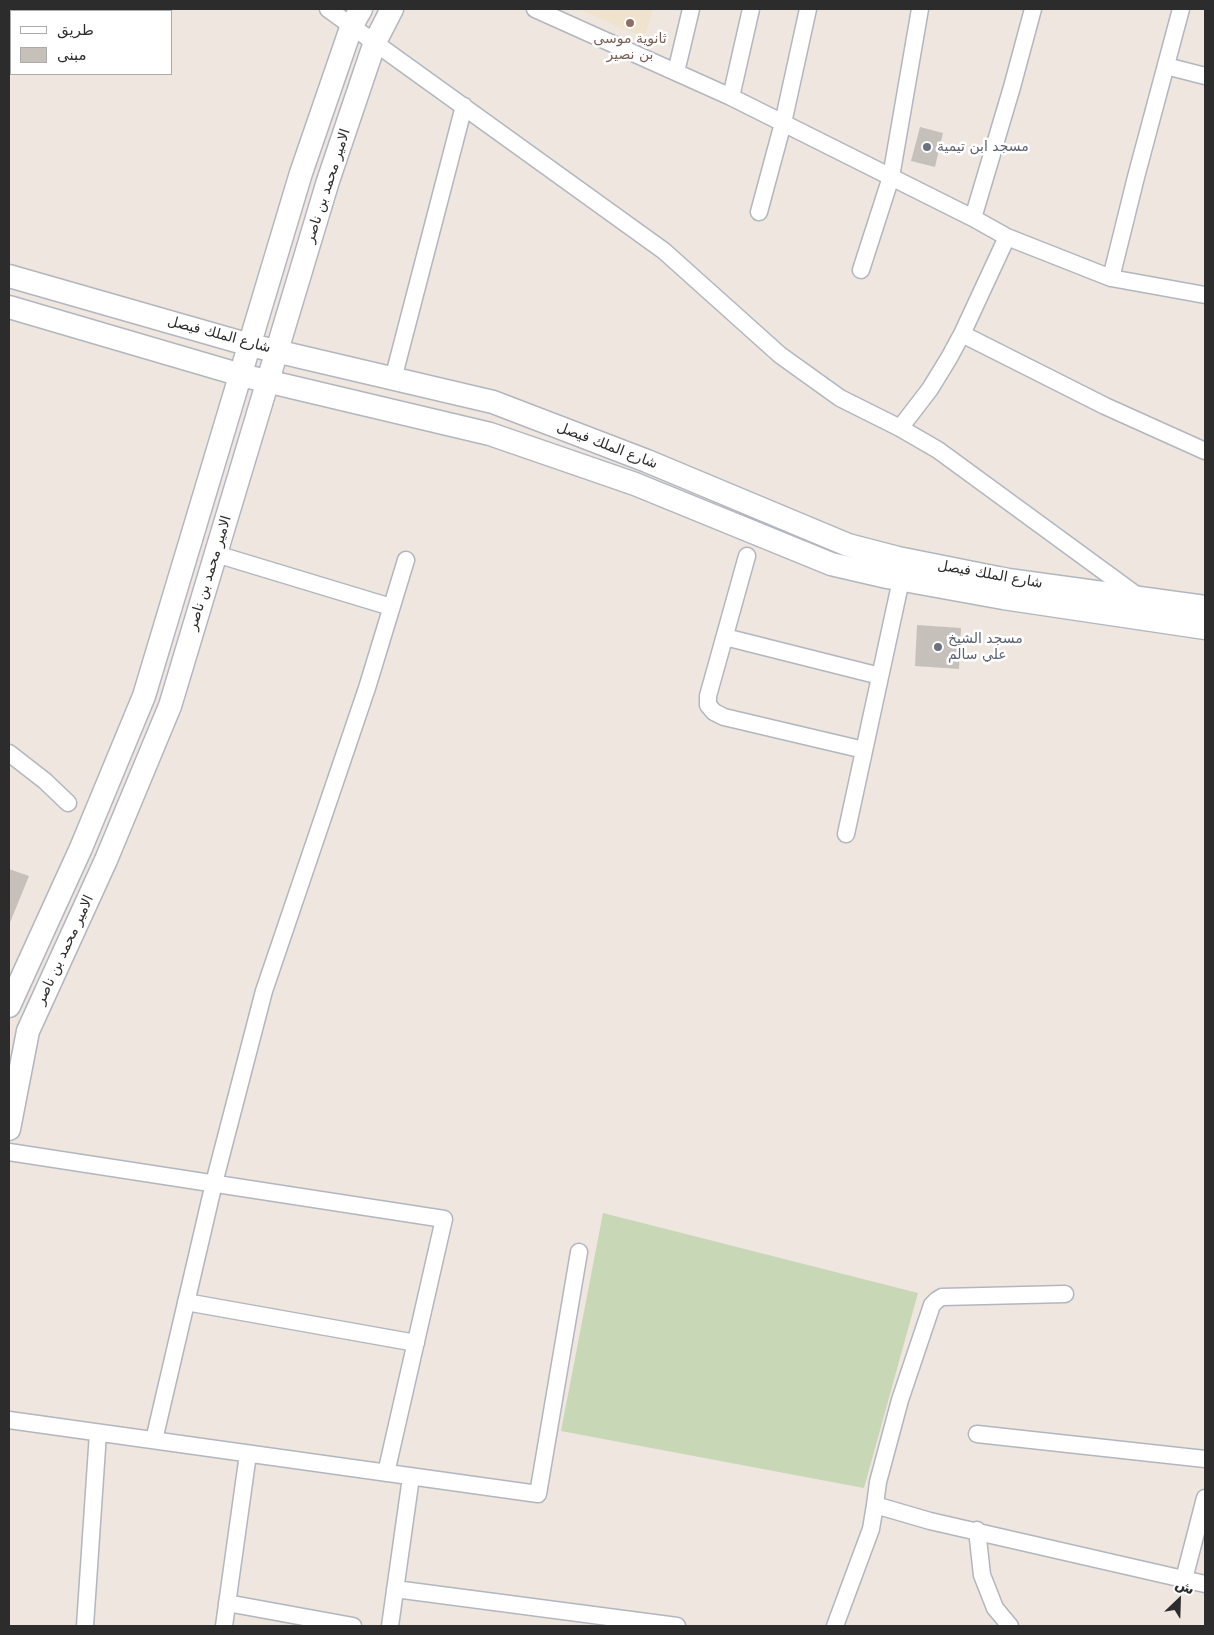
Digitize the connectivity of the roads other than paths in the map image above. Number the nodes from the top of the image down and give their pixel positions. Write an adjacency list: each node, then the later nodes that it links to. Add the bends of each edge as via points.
1 (328, 9): 10 (street)
2 (392, 9): 11 (street, الامير محمد بن ناصر)
3 (536, 9): 13 (street)
4 (691, 9): 13 (street)
5 (750, 9): 15 (street)
6 (808, 9): 17 (street)
7 (920, 9): 18 (street)
8 (1033, 9): 20 (street)
9 (1181, 9): 12 (street)
10 (356, 17): 11 (street); 28 (street, الامير محمد بن ناصر, via 301,173)
11 (375, 42): 16 (street); 29 (street, الامير محمد بن ناصر, via 328,181)
12 (1166, 66): 14 (street); 24 (street)
13 (676, 72): 15 (street)
14 (1205, 76)
15 (731, 97): 17 (street)
16 (464, 106): 31 (street); 33 (street, via 664,251 780,355 840,398)
17 (784, 123): 18 (street); 19 (street)
18 (891, 177): 20 (street); 22 (street)
19 (759, 212)
20 (973, 218): 21 (street)
21 (1007, 237): 24 (street); 27 (street)
22 (861, 270)
23 (9, 276): 28 (street, شارع الملك فيصل)
24 (1111, 278): 25 (street)
25 (1205, 295)
26 (9, 307): 30 (street, شارع الملك فيصل)
27 (962, 334): 33 (street, via 930,389); 34 (street, via 1104,406)
28 (250, 345): 29 (street, شارع الملك فيصل); 30 (street, الامير محمد بن ناصر)
29 (277, 351): 31 (street, شارع الملك فيصل); 32 (street, الامير محمد بن ناصر)
30 (241, 375): 32 (street, شارع الملك فيصل); 49 (street, الامير محمد بن ناصر, via 144,696 81,848)
31 (393, 379): 39 (street, شارع الملك فيصل, via 493,402 647,461 848,545 1008,580)
32 (268, 381): 35 (street, الامير محمد بن ناصر); 38 (street, شارع الملك فيصل, via 490,434 635,484 831,564)
33 (900, 428): 39 (street, via 938,450)
34 (1205, 451)
35 (216, 554): 41 (street); 50 (street, الامير محمد بن ناصر, via 170,706 106,860 28,1031)
36 (746, 556): 43 (street)
37 (406, 560): 41 (street)
38 (901, 580): 42 (street, شارع الملك فيصل); 44 (street)
39 (1141, 598): 40 (street, شارع الملك فيصل)
40 (1205, 607)
41 (391, 608): 52 (street, via 264,991)
42 (1205, 628)
43 (725, 637): 44 (street); 45 (street, via 708,696 708,705 714,712)
44 (880, 676): 45 (street)
45 (864, 750): 48 (street)
46 (9, 753): 47 (street)
47 (68, 803)
48 (846, 834)
49 (9, 1006)
50 (9, 1129)
51 (9, 1152): 52 (street)
52 (214, 1183): 55 (street); 56 (street, via 444,1219)
53 (580, 1252): 64 (street, via 538,1494)
54 (1065, 1294): 66 (street, via 942,1297 932,1305 900,1400)
55 (186, 1302): 56 (street); 60 (street)
56 (416, 1343): 63 (street)
57 (9, 1420): 58 (street)
58 (98, 1433): 60 (street); 72 (street)
59 (976, 1434): 62 (street)
60 (154, 1440): 61 (street)
61 (248, 1454): 63 (street); 71 (street)
62 (1205, 1459)
63 (386, 1473): 64 (street)
64 (411, 1477): 70 (street)
65 (1205, 1498): 68 (street)
66 (875, 1505): 67 (street); 77 (street, via 872,1529)
67 (977, 1530): 68 (street); 78 (street, via 982,1575 995,1608)
68 (1184, 1579): 69 (street)
69 (1205, 1584)
70 (395, 1589): 75 (street); 76 (street)
71 (227, 1602): 73 (street); 74 (street)
72 (85, 1626)
73 (224, 1626)
74 (354, 1626)
75 (390, 1626)
76 (677, 1626)
77 (834, 1626)
78 (1010, 1626)

